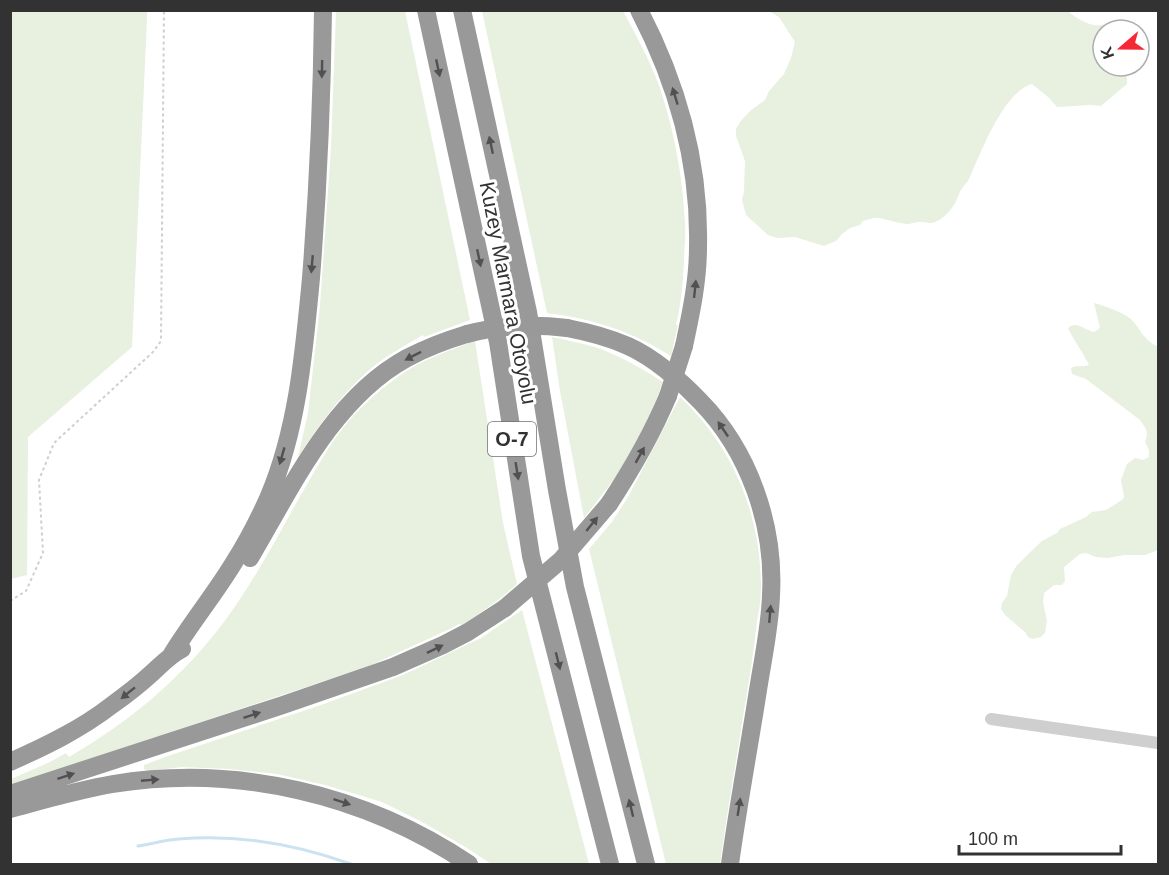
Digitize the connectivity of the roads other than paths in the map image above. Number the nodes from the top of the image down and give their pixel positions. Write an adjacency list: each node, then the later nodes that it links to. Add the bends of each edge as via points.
1 (323, 10): 5 (highway, one-way to 5, via 313,246 299,384 289,430 259,517)
2 (426, 10): 12 (highway, Kuzey Marmara Otoyolu / O-7, one-way to 12, via 498,342 531,556)
3 (462, 10): 13 (highway, Kuzey Marmara Otoyolu / O-7, one-way to 3, via 575,587 528,312)
4 (639, 10): 9 (highway, one-way to 4, bridge, via 283,705 393,667 443,645 505,608 561,560 609,504 637,460 668,396 684,346 697,273 698,222 688,149 675,93)
5 (172, 654): 8 (highway, one-way to 8, via 110,707 62,737); 14 (highway, one-way to 5, bridge, via 767,641 772,566 767,531 745,465 711,412 692,392 630,347 592,333 521,325 467,334 406,359 358,395 336,420 305,464 233,587 192,640)
6 (991, 719): 7 (street)
7 (1158, 743)
8 (10, 762)
9 (10, 794)
10 (10, 809): 11 (highway, one-way to 11, via 84,790 145,780 254,783 337,800 376,814)
11 (469, 864)
12 (610, 864)
13 (646, 864)
14 (730, 864)

